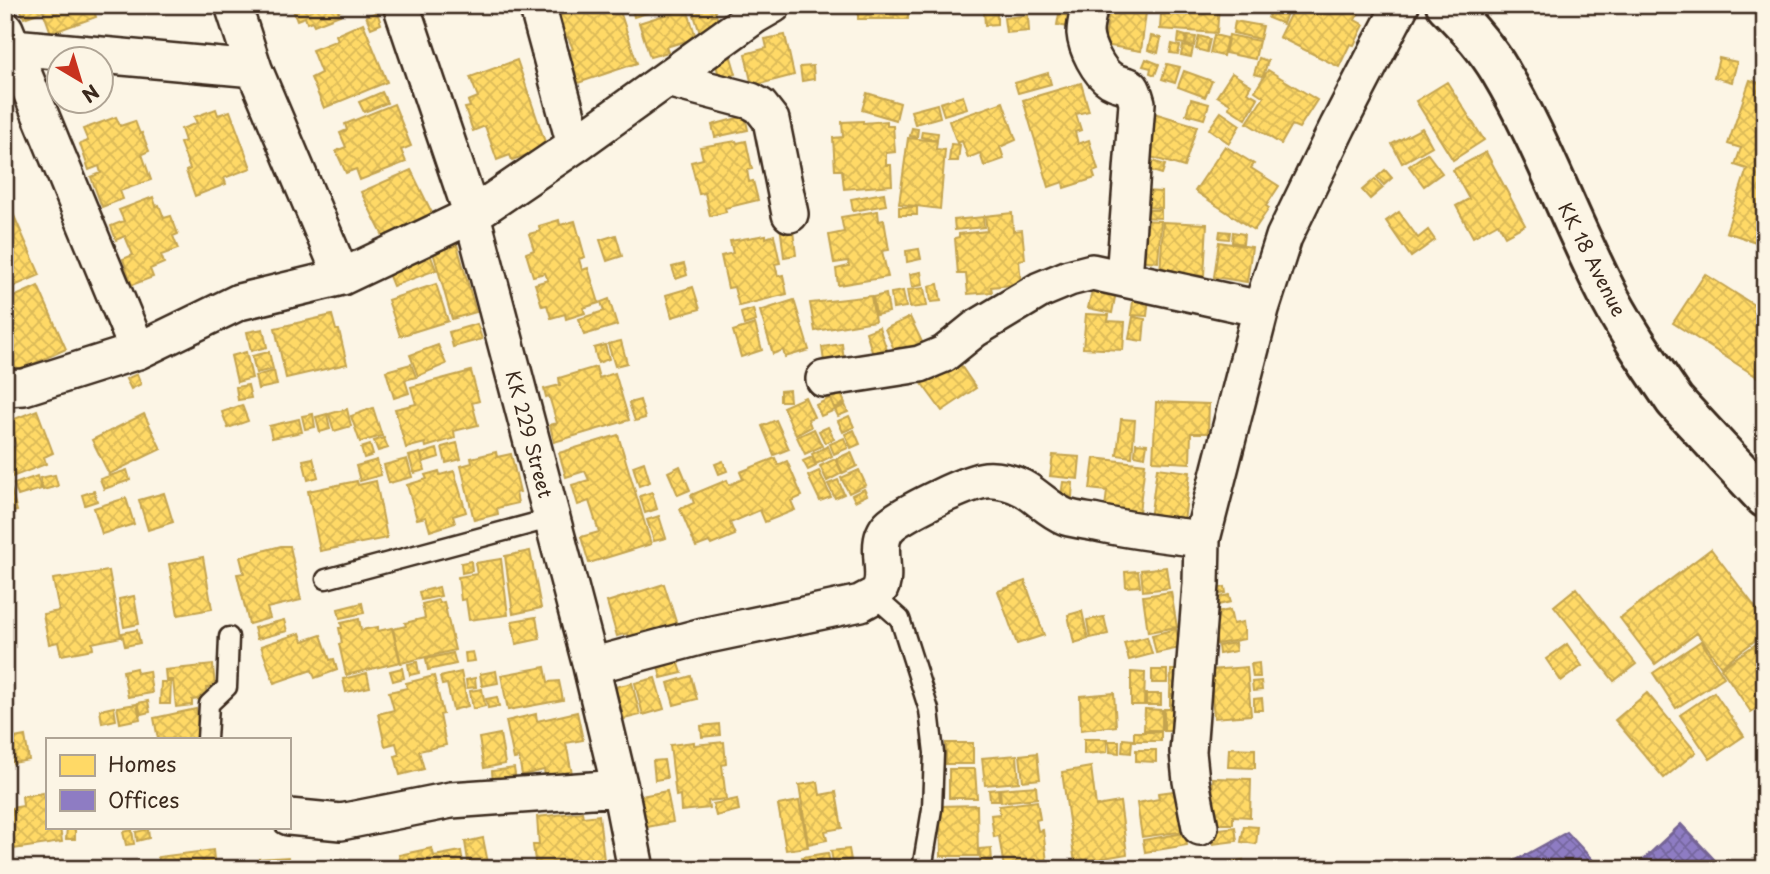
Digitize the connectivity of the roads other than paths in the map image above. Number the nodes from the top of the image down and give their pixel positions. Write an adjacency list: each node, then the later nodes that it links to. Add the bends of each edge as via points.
1 (233, 5): 9 (street)
2 (401, 5): 13 (street, KK 229 Street)
3 (537, 5): 11 (street)
4 (772, 5): 10 (street)
5 (1090, 5): 15 (street, via 1085,33 1095,63 1111,80 1133,88 1137,103)
6 (1401, 5): 16 (street, via 1284,237)
7 (1446, 5): 20 (main road, KK 18 Avenue, via 1500,70 1603,286 1664,385)
8 (8, 40): 9 (street); 17 (street)
9 (254, 69): 14 (street)
10 (667, 79): 11 (street); 12 (street, via 760,106 771,120)
11 (575, 145): 13 (street)
12 (790, 214)
13 (472, 215): 14 (street); 21 (street, KK 229 Street)
14 (342, 277): 17 (street, via 239,302)
15 (1124, 278): 16 (street); 18 (street, via 1092,272 1069,278 1004,310 944,354 920,364)
16 (1261, 309): 22 (street)
17 (138, 351): 19 (street, via 24,387)
18 (824, 379)
19 (5, 388)
20 (1765, 498)
21 (553, 519): 23 (lane); 26 (street, KK 229 Street)
22 (1202, 539): 24 (street, via 1143,533 1067,517 1026,490 1004,481 985,480 891,523 881,545 883,581); 30 (street, via 1188,752)
23 (326, 579)
24 (874, 596): 26 (street, via 861,603); 32 (lane, via 900,619 929,710 934,753 932,809)
25 (229, 637): 27 (lane, via 227,687 209,704)
26 (590, 666): 28 (street, KK 229 Street)
27 (207, 738)
28 (620, 788): 29 (street, via 451,800 341,822); 31 (street, KK 229 Street)
29 (290, 817)
30 (1200, 827)
31 (636, 869)
32 (922, 869)

